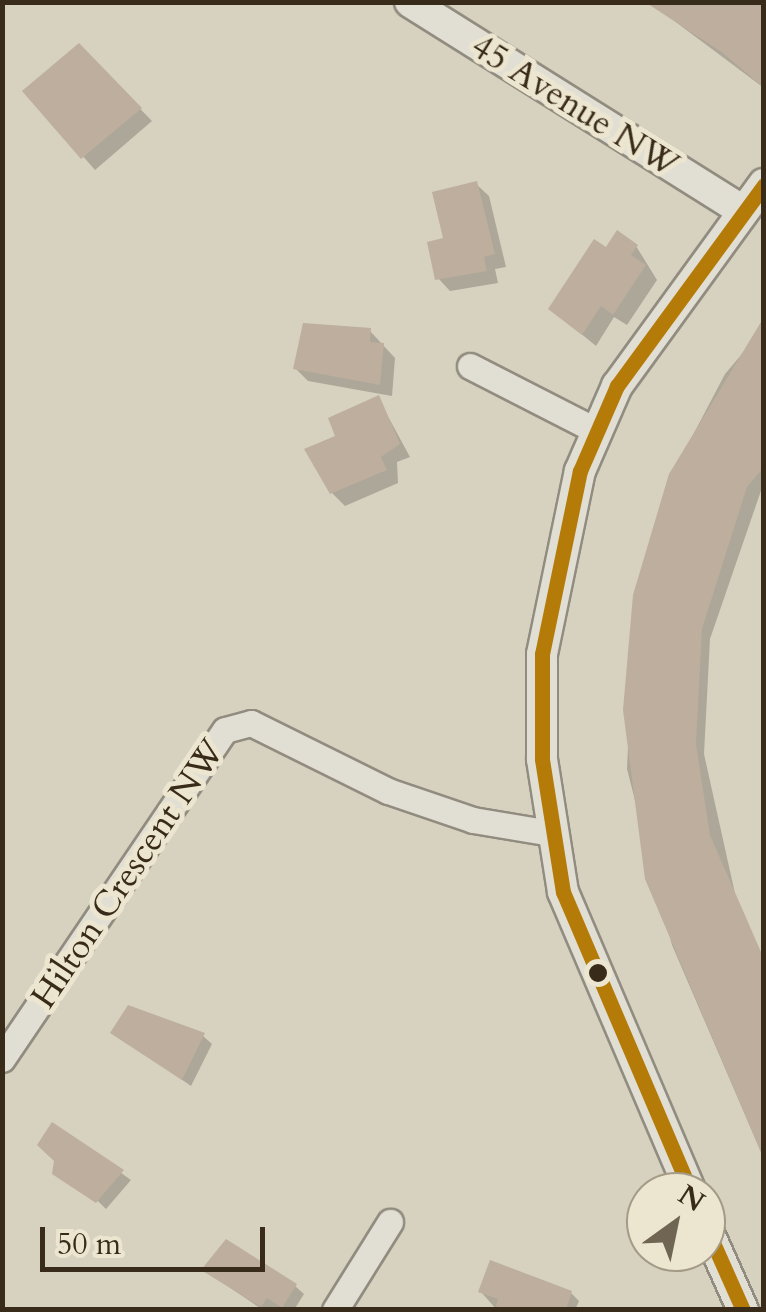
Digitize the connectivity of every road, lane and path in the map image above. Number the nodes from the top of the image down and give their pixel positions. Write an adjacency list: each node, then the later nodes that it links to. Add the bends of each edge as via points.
1 (410, 2): 3 (street, 45 Avenue NW)
2 (764, 184): 3 (street)
3 (740, 210): 5 (street, via 617,386)
4 (470, 366): 5 (street)
5 (597, 431): 6 (street, via 554,562 542,654)
6 (552, 833): 7 (street, Hilton Crescent NW, via 473,820 388,791 251,723 226,730); 8 (street, via 564,892)
7 (2, 1060)
8 (681, 1172)
9 (390, 1222): 11 (street)
10 (726, 1272): 12 (street)
11 (335, 1310)
12 (742, 1310)

